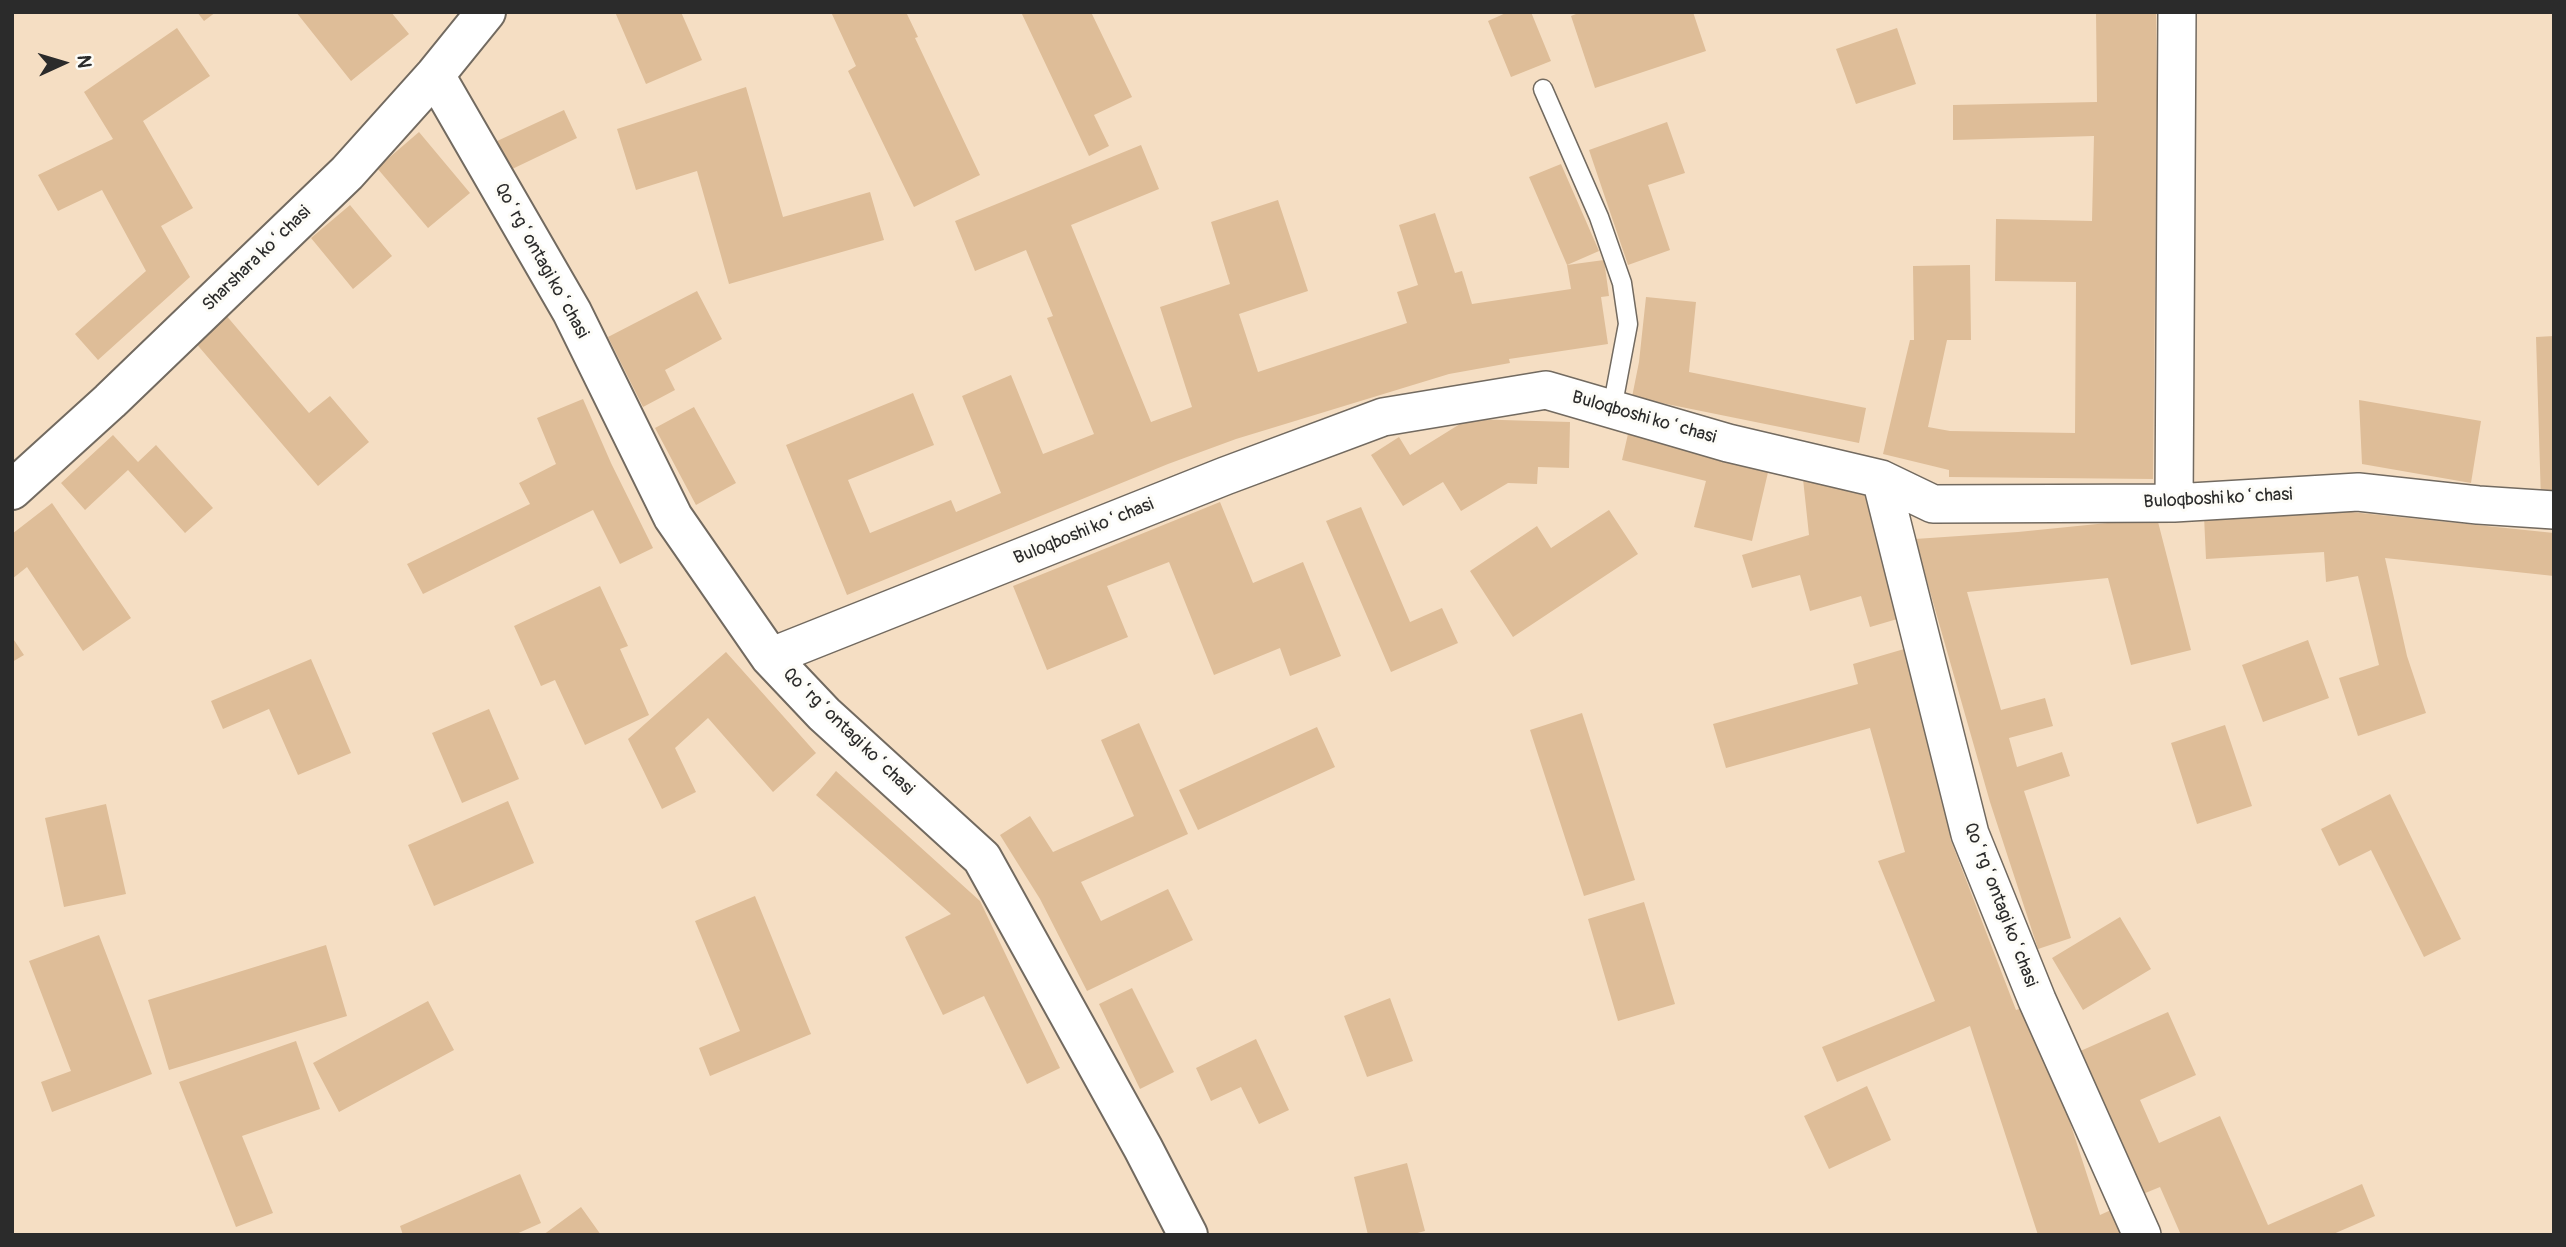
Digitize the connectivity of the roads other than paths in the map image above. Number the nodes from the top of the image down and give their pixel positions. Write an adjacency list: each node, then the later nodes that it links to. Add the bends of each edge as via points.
1 (486, 12): 3 (street, Sharshara koʻchasi)
2 (2177, 12): 8 (street)
3 (435, 75): 7 (street, Sharshara koʻchasi, via 347,173); 10 (street, Qoʻrgʻontagi koʻchasi, via 572,312 673,517)
4 (1543, 89): 5 (lane, via 1599,217 1622,283 1628,324)
5 (1612, 409): 6 (street, Buloqboshi koʻchasi, via 1728,443); 10 (street, Buloqboshi koʻchasi, via 1546,390 1383,417)
6 (1881, 479): 8 (street, Buloqboshi koʻchasi, via 1933,504); 12 (street, Qoʻrgʻontagi koʻchasi, via 1970,834 2037,1000)
7 (12, 490)
8 (2174, 503): 9 (street, Buloqboshi koʻchasi, via 2358,492)
9 (2554, 510)
10 (770, 657): 11 (street, Qoʻrgʻontagi koʻchasi, via 824,714 982,858)
11 (1188, 1235)
12 (2142, 1235)

